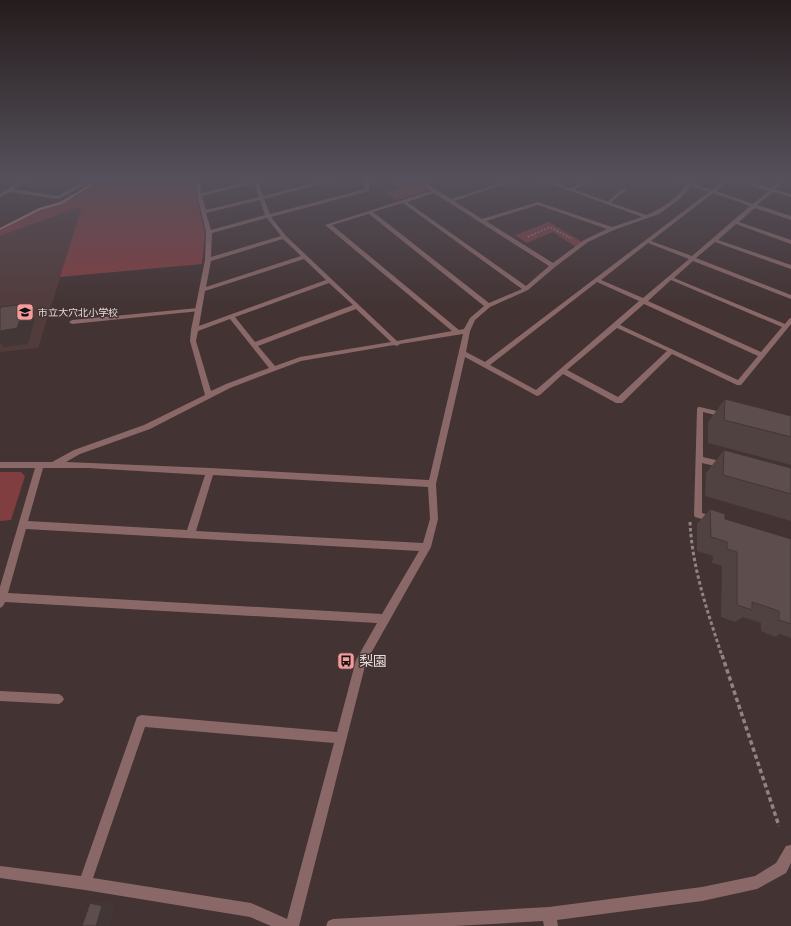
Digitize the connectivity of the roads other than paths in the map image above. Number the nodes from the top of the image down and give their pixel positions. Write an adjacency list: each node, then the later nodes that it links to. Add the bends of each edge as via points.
1 (206, 221): 13 (street)
2 (249, 221): 13 (street)
3 (272, 221): 14 (street)
4 (340, 221): 39 (street, via 328,225)
5 (382, 221): 31 (street)
6 (430, 221): 26 (street)
7 (483, 221): 21 (street)
8 (590, 221): 12 (street)
9 (635, 221): 12 (street)
10 (673, 221): 16 (street)
11 (735, 222): 15 (street); 17 (street)
12 (612, 229): 21 (street, via 586,241)
13 (209, 232): 20 (street)
14 (284, 236): 18 (street); 20 (street)
15 (714, 240): 19 (street); 22 (street)
16 (647, 241): 19 (street); 24 (street)
17 (791, 242)
18 (305, 257): 25 (street); 27 (street)
19 (693, 259): 23 (street); 28 (street)
20 (208, 260): 27 (street)
21 (553, 266): 26 (street)
22 (791, 267)
23 (670, 278): 29 (street); 37 (street)
24 (596, 280): 29 (street); 45 (street)
25 (330, 281): 30 (street); 33 (street)
26 (526, 289): 31 (street)
27 (203, 290): 32 (street)
28 (791, 297)
29 (643, 301): 36 (street); 44 (street)
30 (357, 306): 40 (street); 41 (street)
31 (488, 306): 39 (street, via 472,319)
32 (198, 310): 35 (lane); 38 (street)
33 (231, 317): 38 (street); 41 (street)
34 (791, 320): 37 (street)
35 (72, 322)
36 (616, 325): 42 (street); 47 (street)
37 (786, 326): 44 (street)
38 (194, 330): 48 (street, via 193,341)
39 (462, 332): 40 (street); 43 (street)
40 (396, 344): 46 (street, via 300,359)
41 (254, 345): 46 (street)
42 (670, 352): 44 (street, via 739,383); 47 (street, via 619,401)
43 (463, 353): 45 (street); 56 (street)
44 (762, 355)
45 (485, 365): 47 (street, via 536,393)
46 (273, 368): 48 (street)
47 (563, 371)
48 (209, 396): 53 (street, via 147,427 76,452)
49 (730, 417): 50 (lane, via 700,409)
50 (699, 458): 54 (lane); 57 (lane, via 698,515)
51 (0, 465): 52 (street)
52 (40, 465): 53 (street); 58 (street)
53 (53, 465): 55 (street)
54 (730, 467)
55 (210, 471): 56 (street); 59 (street)
56 (432, 484): 60 (street, via 434,519)
57 (719, 522)
58 (22, 525): 59 (street); 61 (street)
59 (190, 534): 60 (street)
60 (426, 548): 62 (street)
61 (1, 600): 62 (street)
62 (384, 619): 65 (street, via 361,660)
63 (0, 696): 64 (lane)
64 (59, 699)
65 (340, 738): 68 (street, via 141,721); 72 (street)
66 (791, 851): 69 (street, via 781,868 756,882 702,894)
67 (0, 872): 68 (street)
68 (85, 883): 71 (street, via 250,910)
69 (550, 920): 70 (street)
70 (427, 923): 73 (street)
71 (286, 926)
72 (292, 926)
73 (333, 926)

